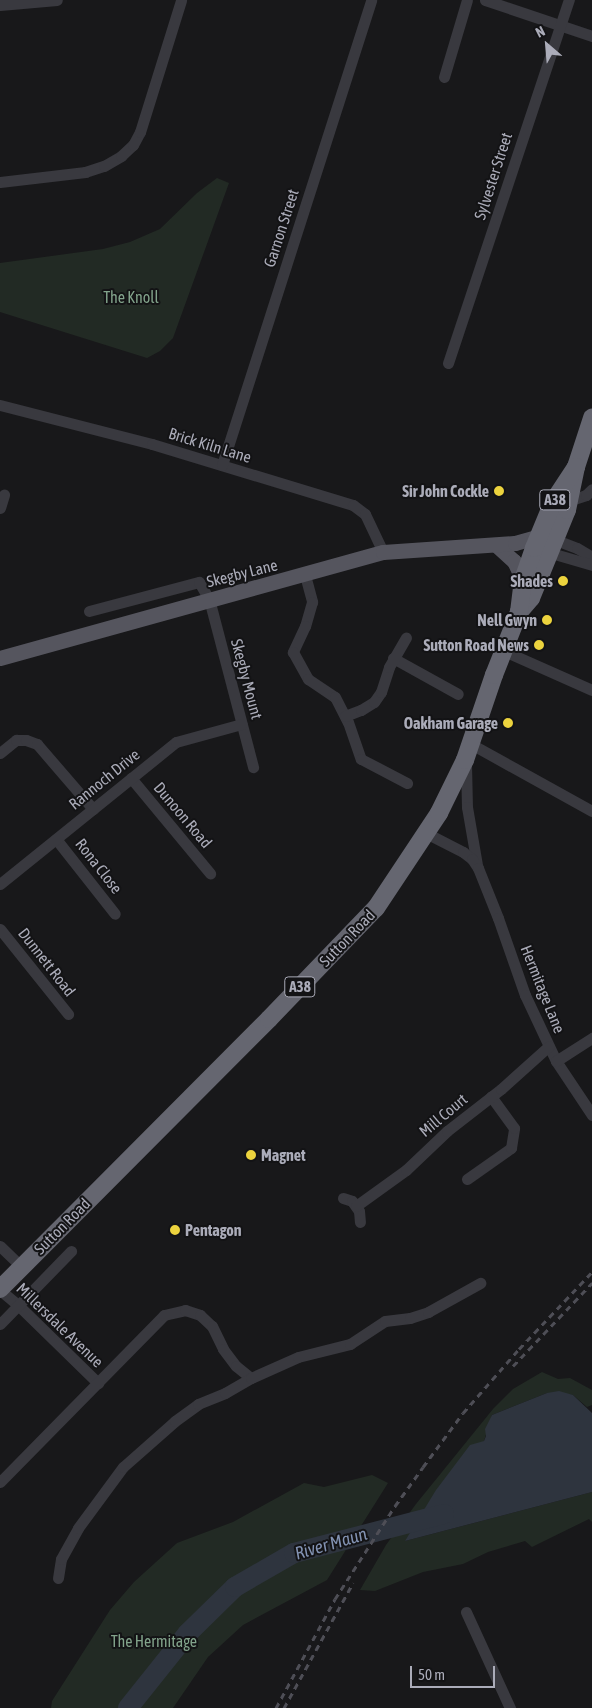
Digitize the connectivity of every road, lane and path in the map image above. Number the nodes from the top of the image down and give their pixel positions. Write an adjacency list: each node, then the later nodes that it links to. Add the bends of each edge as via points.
1 (58, 0): 7 (street)
2 (181, 0): 11 (street, via 140,132 133,145 122,156 85,172)
3 (371, 0): 15 (street, Garnon Street)
4 (467, 0): 10 (street)
5 (485, 0): 8 (street)
6 (569, 0): 8 (street, Sylvester Street)
7 (0, 5)
8 (560, 25): 9 (street); 12 (street, Sylvester Street)
9 (592, 36)
10 (444, 78)
11 (0, 182)
12 (448, 363)
13 (0, 405): 15 (street, Brick Kiln Lane)
14 (592, 418): 18 (highway, Sutton Road / A38)
15 (222, 465): 22 (street, Brick Kiln Lane, via 360,509)
16 (592, 489): 18 (street, via 586,495)
17 (4, 495): 19 (street)
18 (564, 498): 20 (highway, Sutton Road / A38)
19 (0, 508)
20 (541, 544): 21 (main road, Skegby Lane); 23 (street, via 577,548); 24 (street); 26 (highway, Sutton Road / A38); 29 (highway, Sutton Road / A38, via 531,598)
21 (496, 545): 22 (main road, Skegby Lane); 26 (main road, via 514,560)
22 (383, 552): 25 (main road, Skegby Lane)
23 (592, 557)
24 (592, 564)
25 (305, 575): 27 (main road, Skegby Lane); 36 (street, via 312,602 293,652 308,679 335,697)
26 (523, 580): 29 (highway, Sutton Road / A38)
27 (209, 600): 28 (street, via 199,582); 32 (main road, Skegby Lane); 37 (street, Skegby Mount)
28 (89, 611)
29 (519, 612): 31 (highway, Sutton Road / A38)
30 (406, 637): 33 (street)
31 (504, 651): 34 (street); 38 (highway, Sutton Road / A38)
32 (0, 658)
33 (394, 658): 35 (street); 36 (street, via 374,702)
34 (592, 690)
35 (458, 694)
36 (345, 716): 42 (street, via 361,759)
37 (242, 724): 40 (street, Skegby Mount); 41 (street, Rannoch Drive, via 176,742)
38 (468, 752): 44 (street); 45 (highway, Sutton Road / A38, via 451,791); 47 (street, Hermitage Lane, via 467,807)
39 (0, 753): 43 (street, via 16,740 37,744)
40 (253, 767)
41 (131, 778): 43 (street, Rannoch Drive); 48 (street, Dunoon Road)
42 (407, 783)
43 (93, 809): 46 (street, Rannoch Drive)
44 (592, 811)
45 (426, 833): 47 (street, Hermitage Lane, via 463,852); 64 (highway, Sutton Road / A38, via 376,908 195,1095)
46 (56, 839): 49 (street, Rannoch Drive); 50 (street, Rona Close)
47 (478, 868): 54 (street, Hermitage Lane, via 525,995)
48 (210, 873)
49 (0, 884)
50 (115, 914)
51 (0, 929): 52 (street, Dunnett Road)
52 (68, 1014)
53 (592, 1038): 55 (street)
54 (549, 1046): 55 (street, Hermitage Lane); 56 (street, Mill Court)
55 (556, 1061): 57 (street, Hermitage Lane)
56 (491, 1096): 58 (street, via 514,1128 511,1148); 60 (street, Mill Court, via 446,1131 406,1170)
57 (592, 1115)
58 (467, 1179)
59 (343, 1198): 60 (street)
60 (356, 1206): 61 (street)
61 (360, 1222)
62 (0, 1246): 64 (street)
63 (71, 1251): 67 (street, Sutton Road)
64 (21, 1266): 66 (highway, Sutton Road / A38)
65 (480, 1283): 69 (street, via 428,1312 386,1321 350,1344 298,1357)
66 (0, 1290): 67 (street, Millersdale Avenue)
67 (18, 1305): 68 (street, Sutton Road); 70 (street, Millersdale Avenue)
68 (0, 1324)
69 (251, 1378): 70 (street, Millersdale Avenue, via 223,1349 212,1326 200,1315 184,1310 164,1315); 72 (street, via 198,1404 123,1467 78,1528 61,1558)
70 (98, 1383): 71 (street, Millersdale Avenue)
71 (0, 1482)
72 (58, 1578)
73 (466, 1612): 74 (street)
74 (510, 1708)

